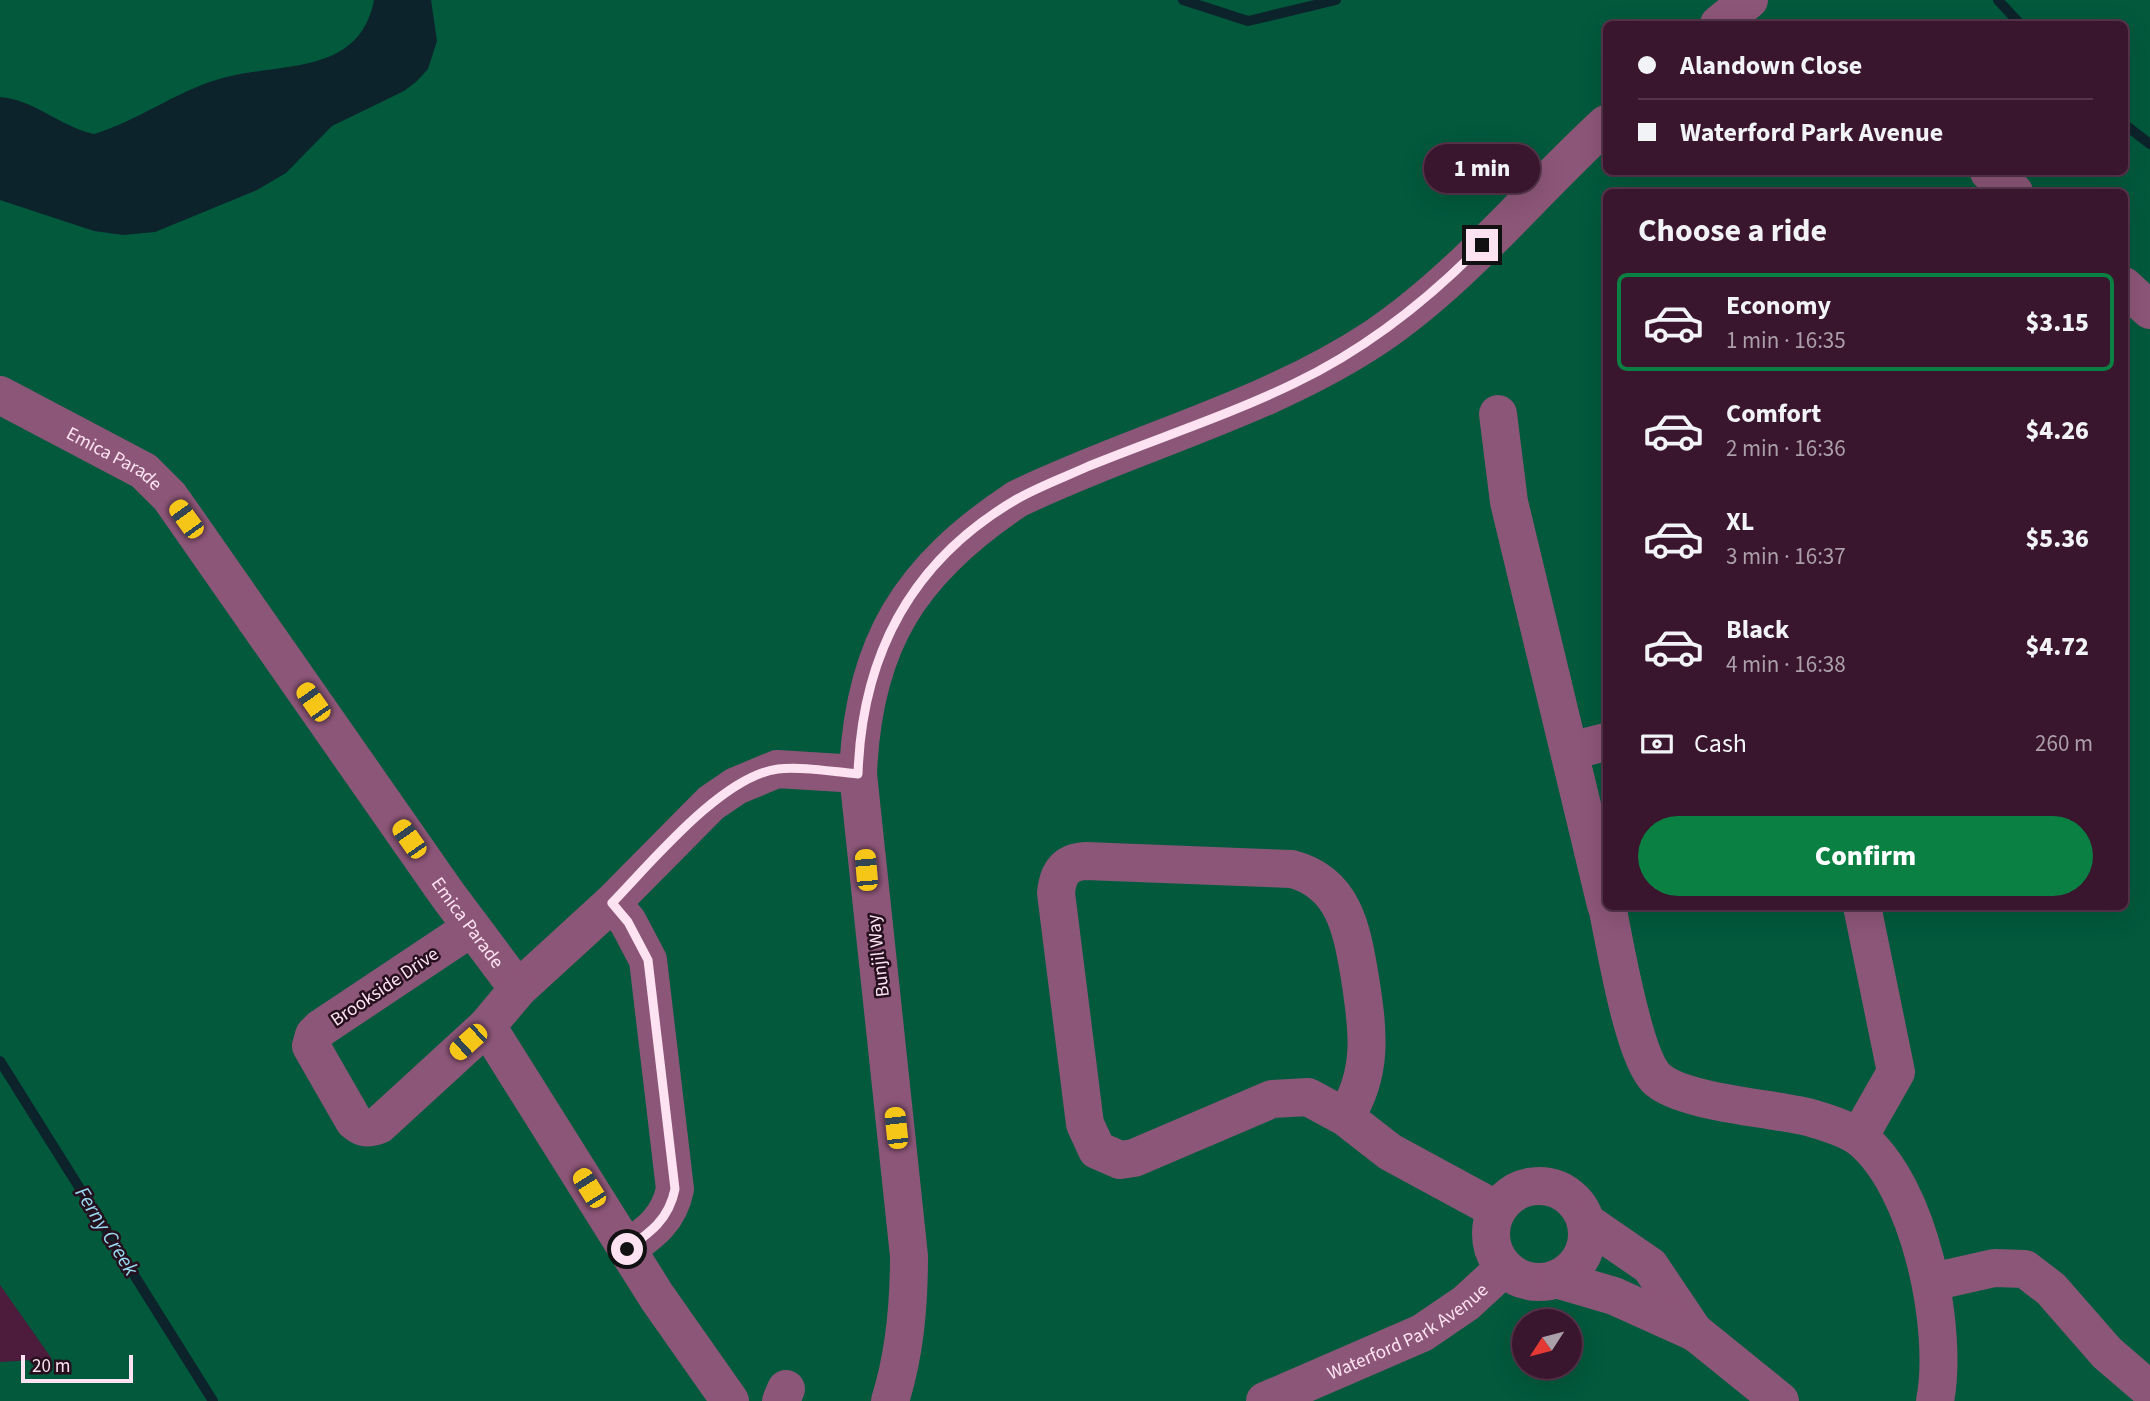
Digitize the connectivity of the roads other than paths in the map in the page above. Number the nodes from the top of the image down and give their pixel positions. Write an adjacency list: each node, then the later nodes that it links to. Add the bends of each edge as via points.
1 (1749, 0): 2 (street)
2 (1723, 21)
3 (1603, 127): 12 (street, Bunjil Way, via 1450,277 1376,337 1295,383 1017,499 968,535 929,572 891,627 878,657 860,731)
4 (1993, 175): 5 (street)
5 (2010, 189)
6 (2128, 290): 7 (street)
7 (2150, 310)
8 (0, 395): 17 (street, Emica Parade, via 144,471 170,497)
9 (1498, 414): 11 (street, via 1509,502)
10 (1603, 743): 11 (street)
11 (1570, 751): 13 (street)
12 (858, 774): 14 (street, Emica Parade, via 777,769 745,781 711,803); 31 (street, Bunjil Way, via 909,1256 909,1304)
13 (1603, 889)
14 (612, 903): 18 (street, Emica Parade); 24 (street, via 648,960 675,1189 662,1221)
15 (1608, 910): 21 (street, via 1640,1046 1656,1078 1684,1092 1813,1118)
16 (1863, 910): 21 (street, via 1896,1072)
17 (471, 928): 18 (street, Emica Parade); 19 (street, Brookside Drive, via 314,1035 311,1046 354,1121 370,1129)
18 (518, 989): 19 (street)
19 (487, 1026): 24 (street)
20 (1345, 1117): 20 (street, via 1363,1083 1367,1025 1351,927 1324,883 1292,869 1086,861 1064,868 1057,878 1056,893 1085,1124 1097,1150 1120,1160 1135,1158 1284,1096 1308,1097); 22 (street, via 1390,1152)
21 (1859, 1137): 27 (street, via 1902,1197)
22 (1497, 1210): 23 (street, via 1521,1189 1553,1188 1568,1196); 25 (street, via 1491,1240)
23 (1586, 1222): 26 (street, via 1581,1256 1568,1273); 28 (street, via 1650,1266)
24 (627, 1249): 30 (street)
25 (1504, 1268): 26 (street, via 1528,1281); 32 (street, Waterford Park Avenue, via 1466,1303 1422,1333)
26 (1556, 1279): 28 (street, via 1614,1296)
27 (1931, 1282): 29 (street, via 1994,1268 2025,1269 2051,1289 2107,1353); 34 (street, via 1937,1340)
28 (1696, 1333): 33 (street)
29 (2150, 1390)
30 (730, 1401)
31 (890, 1401)
32 (1265, 1401)
33 (1780, 1401)
34 (1935, 1401)

